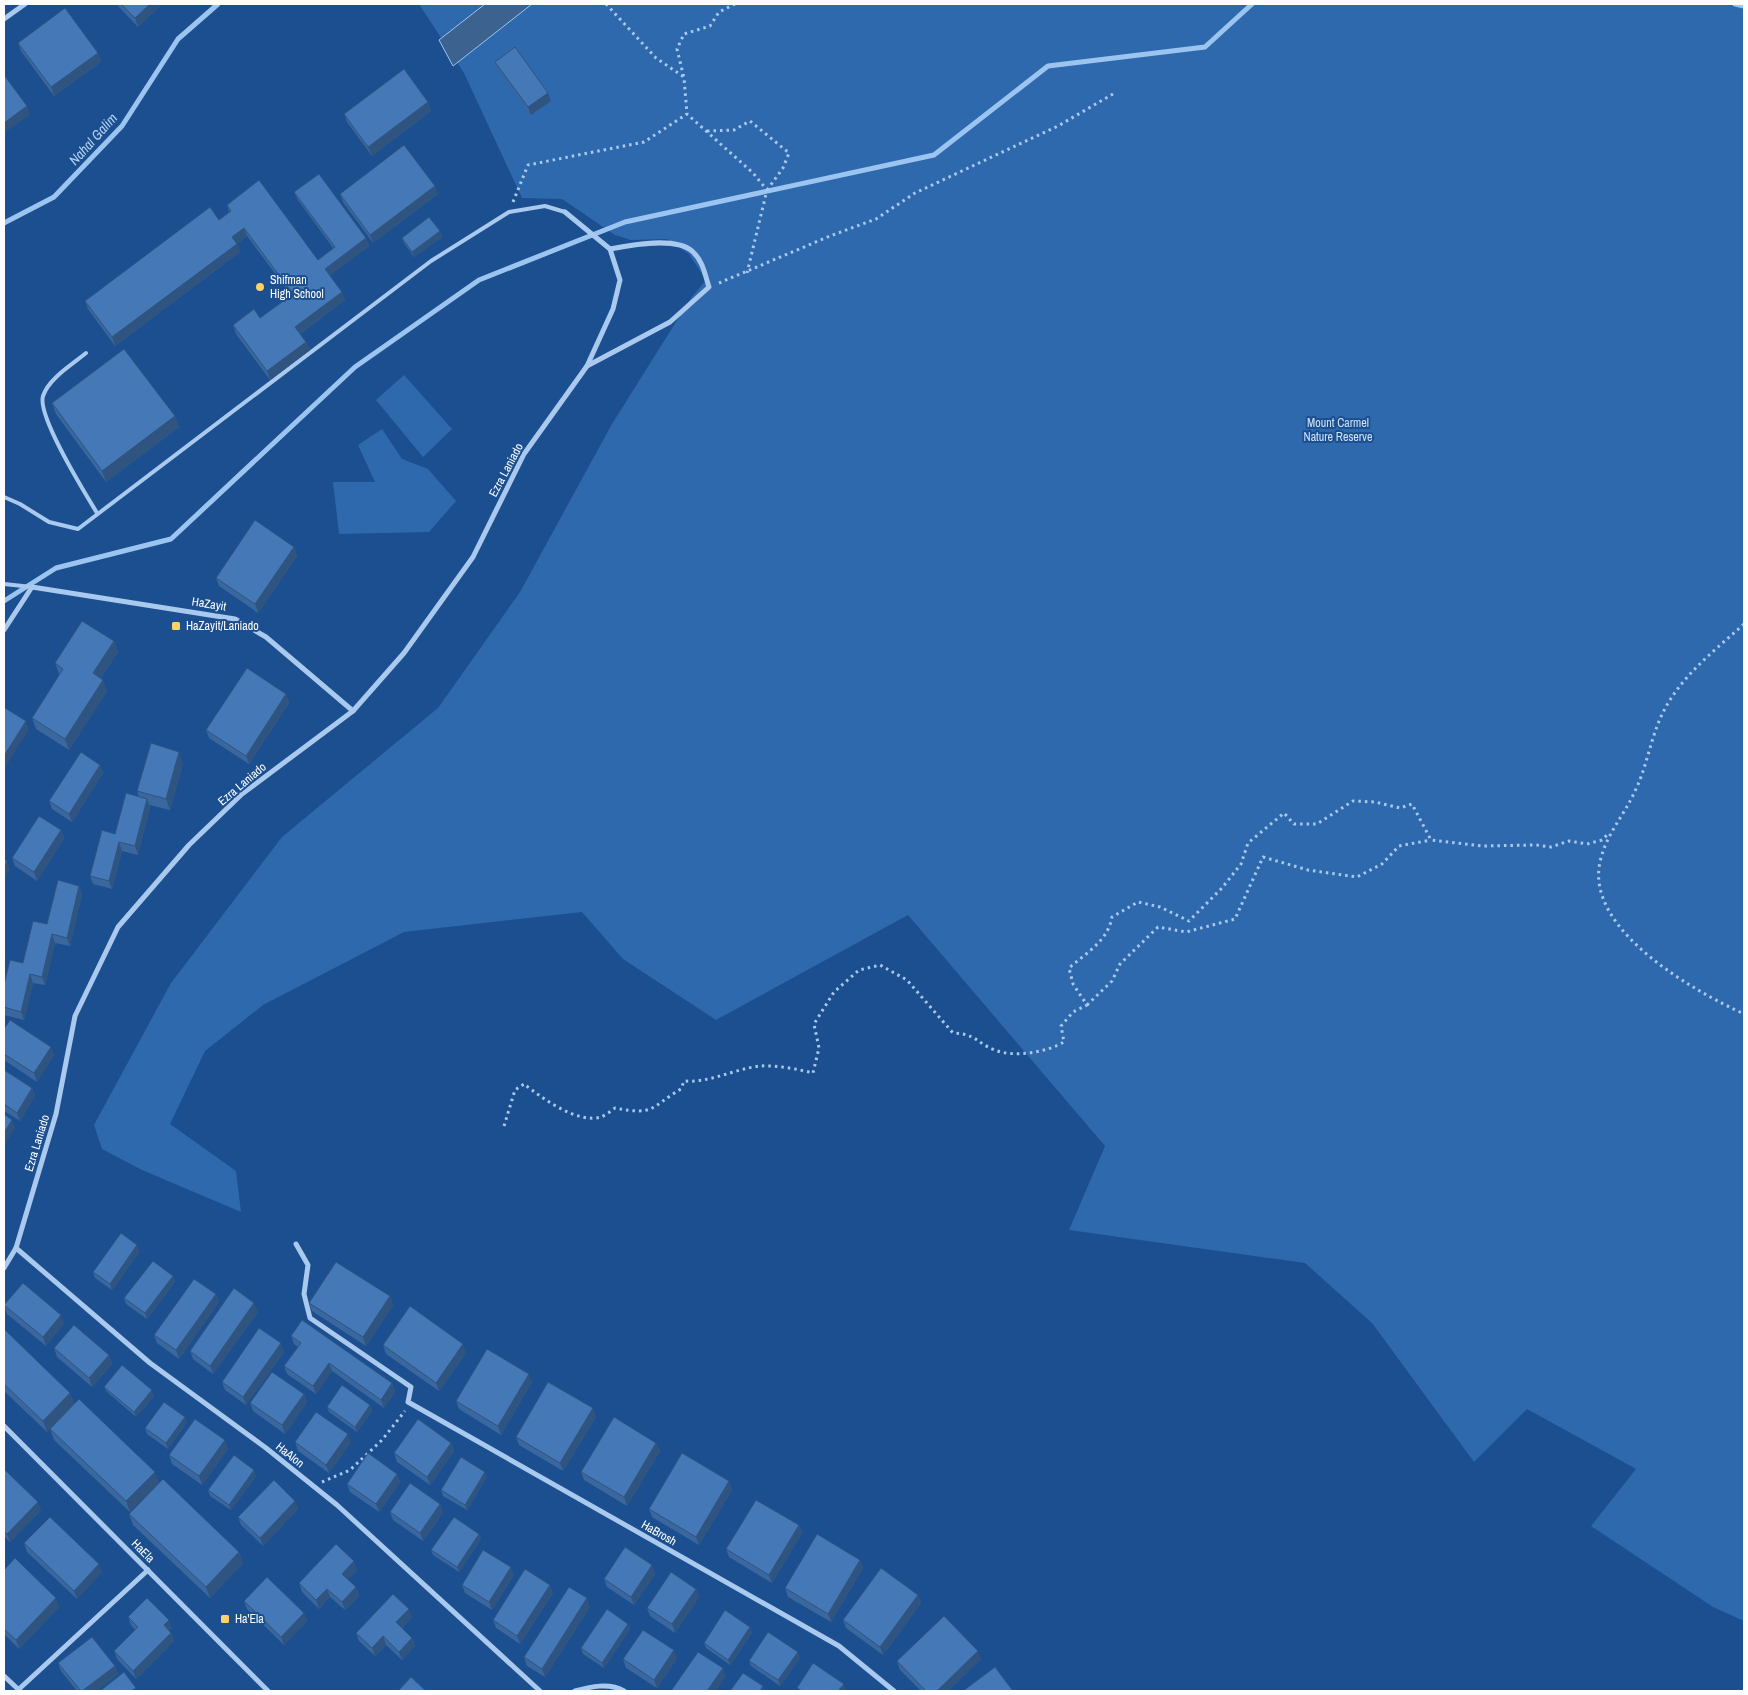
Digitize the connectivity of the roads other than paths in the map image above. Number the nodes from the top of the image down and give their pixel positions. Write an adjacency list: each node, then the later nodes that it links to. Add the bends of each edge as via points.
1 (25, 4): 2 (street)
2 (4, 19)
3 (565, 212): 4 (street); 8 (lane, via 545,206 509,212 432,261)
4 (610, 249): 6 (street, Ezra Laniado, via 620,280 613,308); 6 (street, Ezra Laniado, via 636,243 679,244 693,251 702,264 709,287 670,322)
5 (86, 352): 8 (lane, via 53,380 43,395 42,405 64,457)
6 (587, 366): 12 (street, Ezra Laniado, via 524,454 473,557 404,653)
7 (4, 497): 8 (lane, via 49,522 78,529)
8 (97, 513)
9 (4, 584): 10 (lane)
10 (32, 587): 11 (street); 12 (street, HaZayit, via 235,618 266,637)
11 (4, 630)
12 (352, 711): 14 (street, Ezra Laniado, via 242,794 189,845 118,927 76,1016 56,1114)
13 (296, 1244): 24 (street, HaBrosh, via 308,1265 304,1294 310,1318 410,1386 408,1402 839,1646)
14 (16, 1248): 15 (street, Ezra Laniado); 21 (street, HaAlon, via 150,1363 313,1486)
15 (4, 1268)
16 (4, 1426): 17 (street, HaEla)
17 (148, 1570): 19 (street); 20 (street, HaEla)
18 (4, 1676): 19 (street)
19 (19, 1690)
20 (268, 1691)
21 (540, 1691)
22 (575, 1691): 23 (street, via 598,1685)
23 (624, 1691)
24 (894, 1691)

